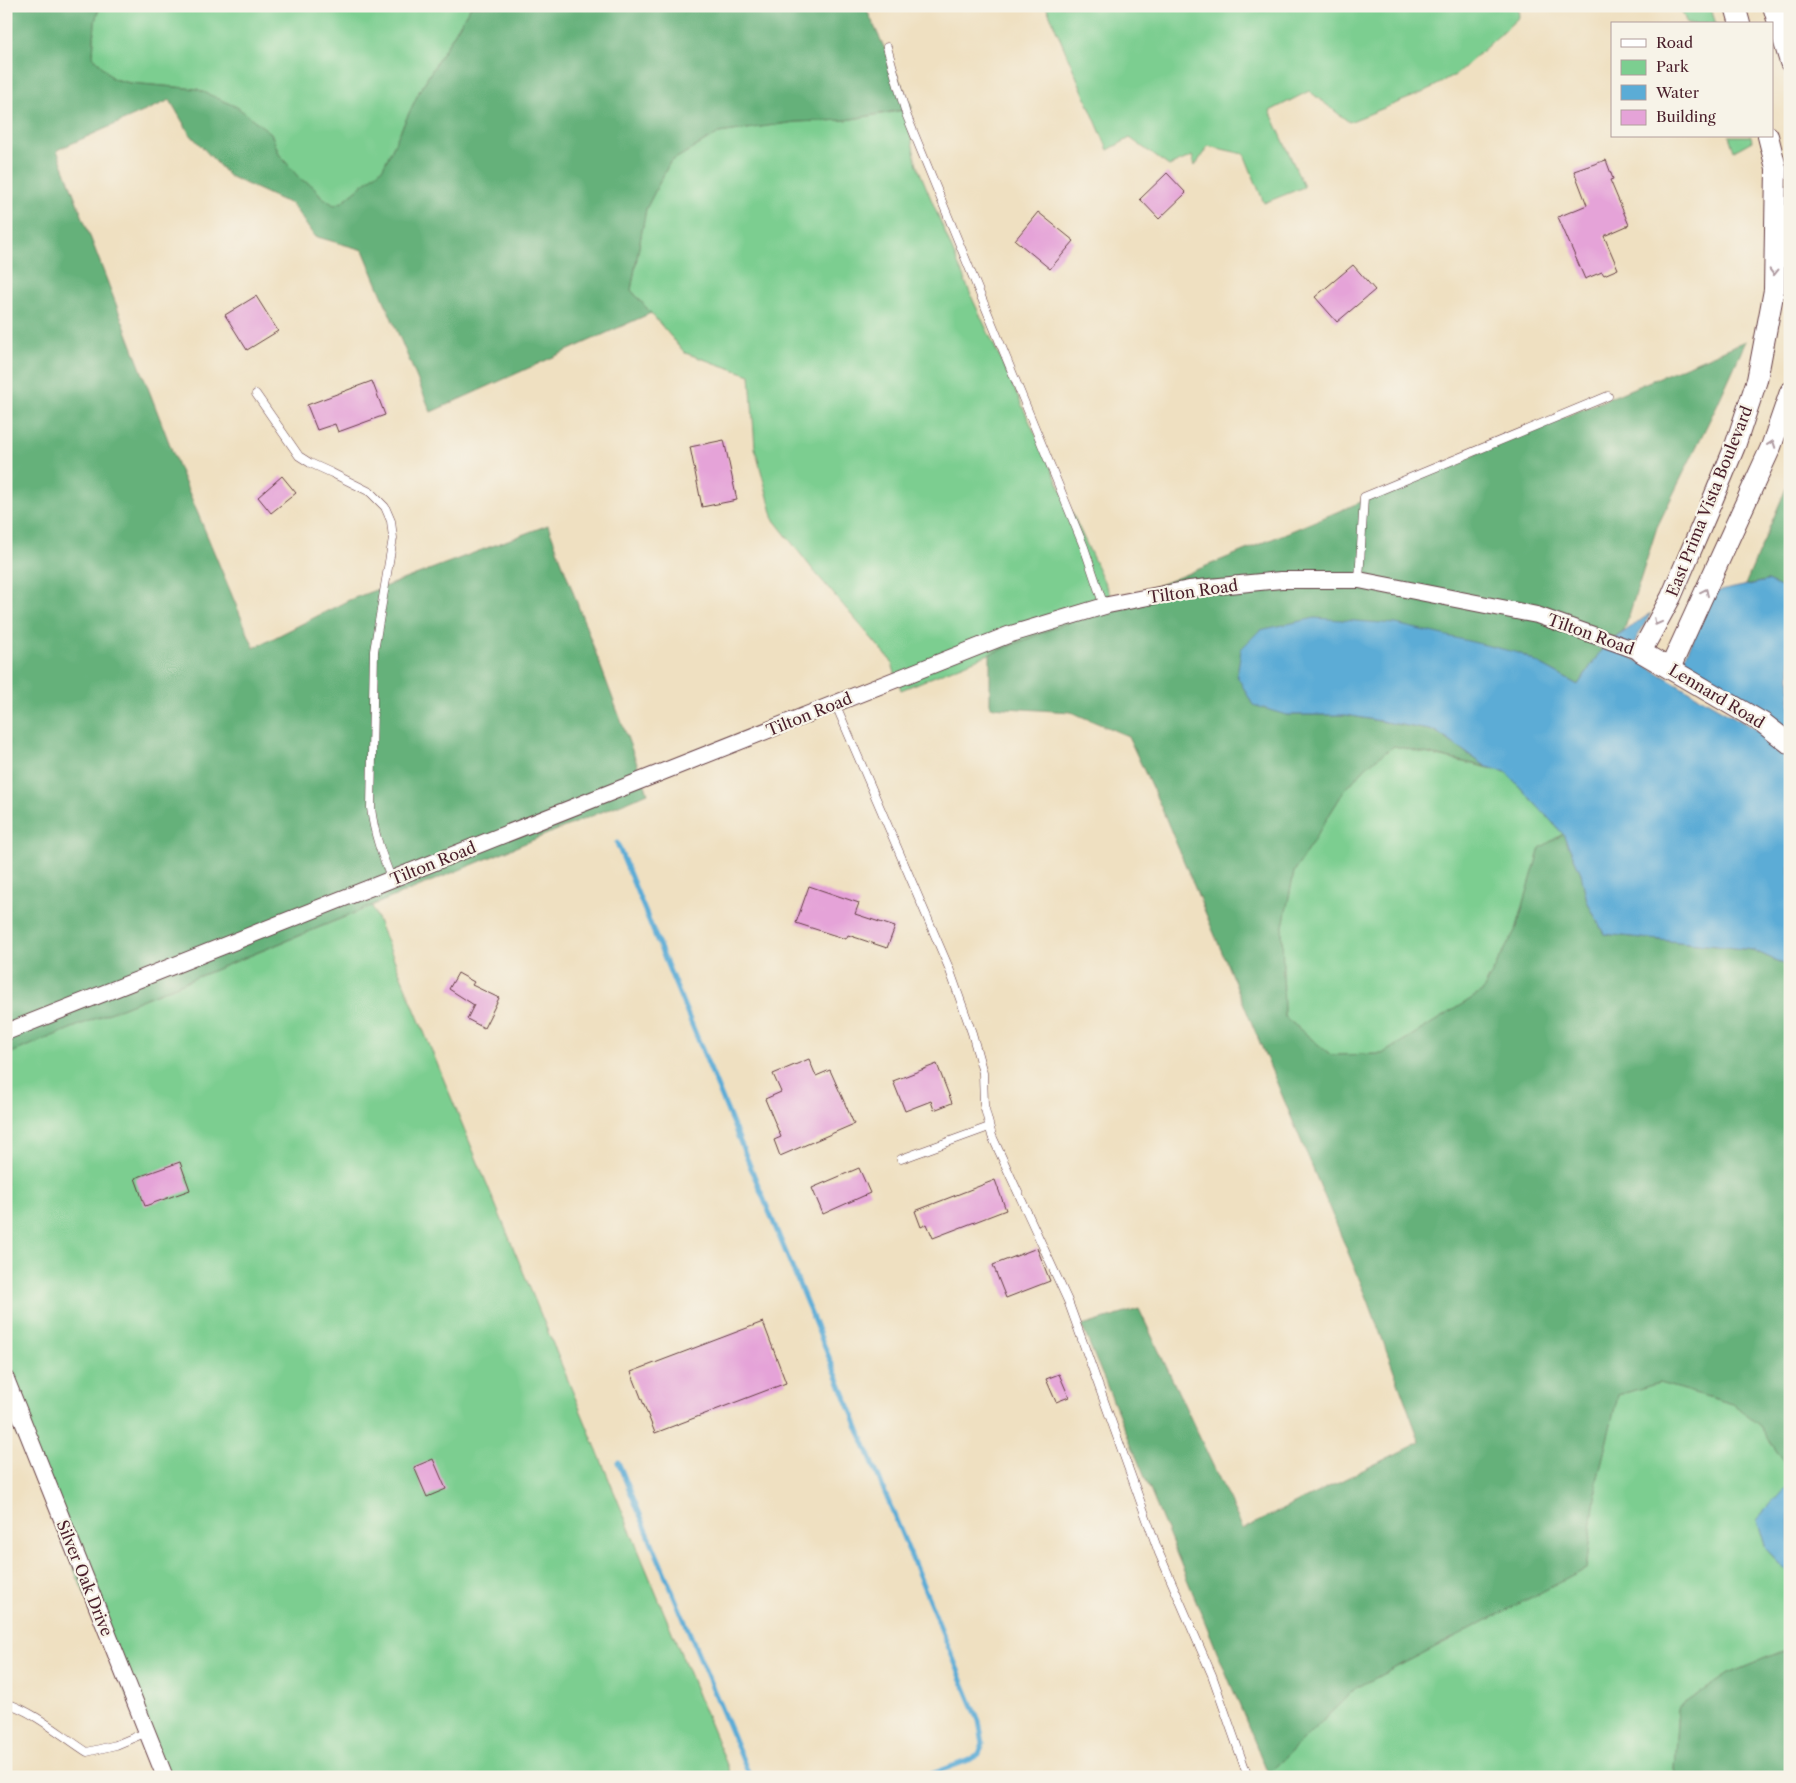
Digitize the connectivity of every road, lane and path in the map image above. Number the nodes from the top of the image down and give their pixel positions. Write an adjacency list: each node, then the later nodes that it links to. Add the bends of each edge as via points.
1 (1735, 6): 3 (street)
2 (1773, 6): 5 (street)
3 (1739, 22)
4 (887, 47): 12 (lane, via 906,114 1081,538)
5 (1790, 62)
6 (1769, 138): 7 (street, East Prima Vista Boulevard)
7 (1783, 167): 13 (street, East Prima Vista Boulevard, one-way to 13, via 1774,290 1757,380 1735,446 1708,511 1671,597)
8 (1790, 392): 14 (street, East Prima Vista Boulevard, one-way to 8, via 1771,447)
9 (256, 394): 17 (lane, via 299,456 370,492 385,507 391,521 393,538 374,651 371,808 380,851)
10 (1608, 396): 11 (lane, via 1364,497)
11 (1359, 580): 12 (street, Tilton Road, via 1281,580 1189,589); 13 (street, Tilton Road, via 1537,615)
12 (1104, 606): 15 (street, Tilton Road, via 1008,635)
13 (1641, 652): 14 (street, Lennard Road)
14 (1670, 668): 16 (street, Lennard Road, via 1763,723)
15 (836, 703): 17 (street, Tilton Road); 19 (lane, via 949,968 983,1073)
16 (1790, 744)
17 (392, 880): 18 (street, Tilton Road)
18 (6, 1032)
19 (989, 1127): 20 (lane); 25 (lane, via 1068,1301 1159,1553 1212,1675)
20 (901, 1159)
21 (6, 1379): 23 (street, Silver Oak Drive)
22 (6, 1703): 23 (lane, via 34,1715 88,1752)
23 (147, 1732): 24 (street, Silver Oak Drive)
24 (165, 1777)
25 (1248, 1777)

